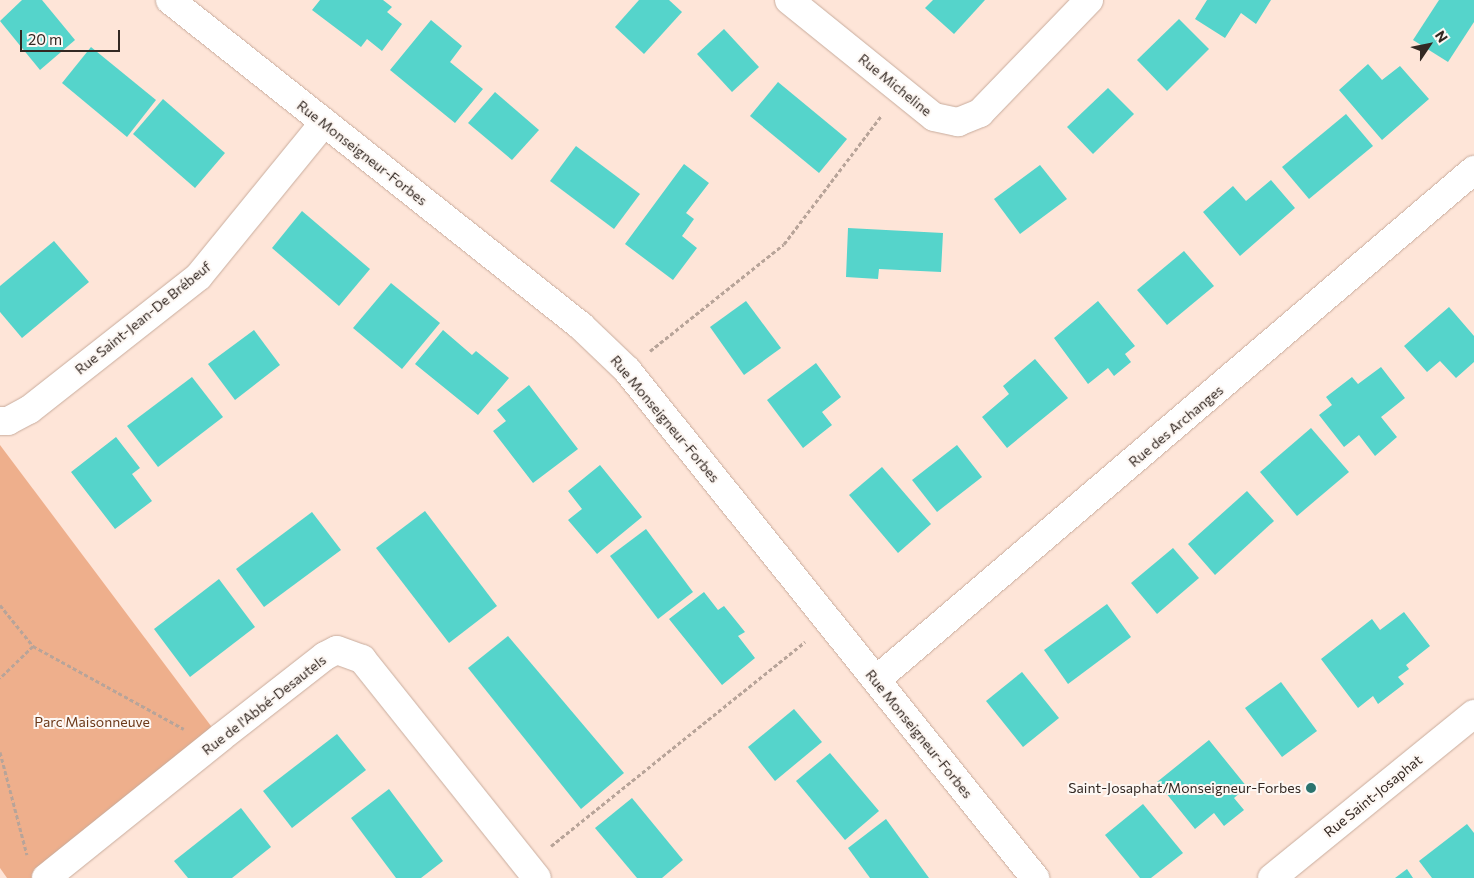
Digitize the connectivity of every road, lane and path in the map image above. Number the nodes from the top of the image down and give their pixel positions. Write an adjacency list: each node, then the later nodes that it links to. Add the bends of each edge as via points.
1 (170, 0): 5 (street, Rue Monseigneur-Forbes)
2 (789, 0): 4 (street, Rue Micheline)
3 (1089, 0): 4 (street, Rue Micheline, via 970,120 947,122 934,117)
4 (901, 90): 7 (path, via 784,244)
5 (324, 123): 7 (street, Rue Monseigneur-Forbes, via 581,326); 8 (street, Rue Saint-Jean-De Brébeuf, via 199,276 28,410 8,421)
6 (1474, 170): 13 (street, Rue des Archanges)
7 (627, 370): 10 (street, Rue Monseigneur-Forbes)
8 (0, 421)
9 (0, 605): 11 (path)
10 (830, 623): 13 (street, Rue Monseigneur-Forbes); 18 (path)
11 (33, 646): 12 (path); 15 (path)
12 (0, 678)
13 (876, 680): 19 (street, Rue Monseigneur-Forbes)
14 (1474, 714): 20 (street, Rue Saint-Josaphat)
15 (212, 744): 17 (street, Rue de l'Abbé-Desautels); 18 (street, Rue de l'Abbé-Desautels, via 325,656 337,650 349,652 362,659)
16 (0, 752): 17 (path)
17 (37, 869)
18 (532, 871)
19 (1035, 878)
20 (1272, 878)

